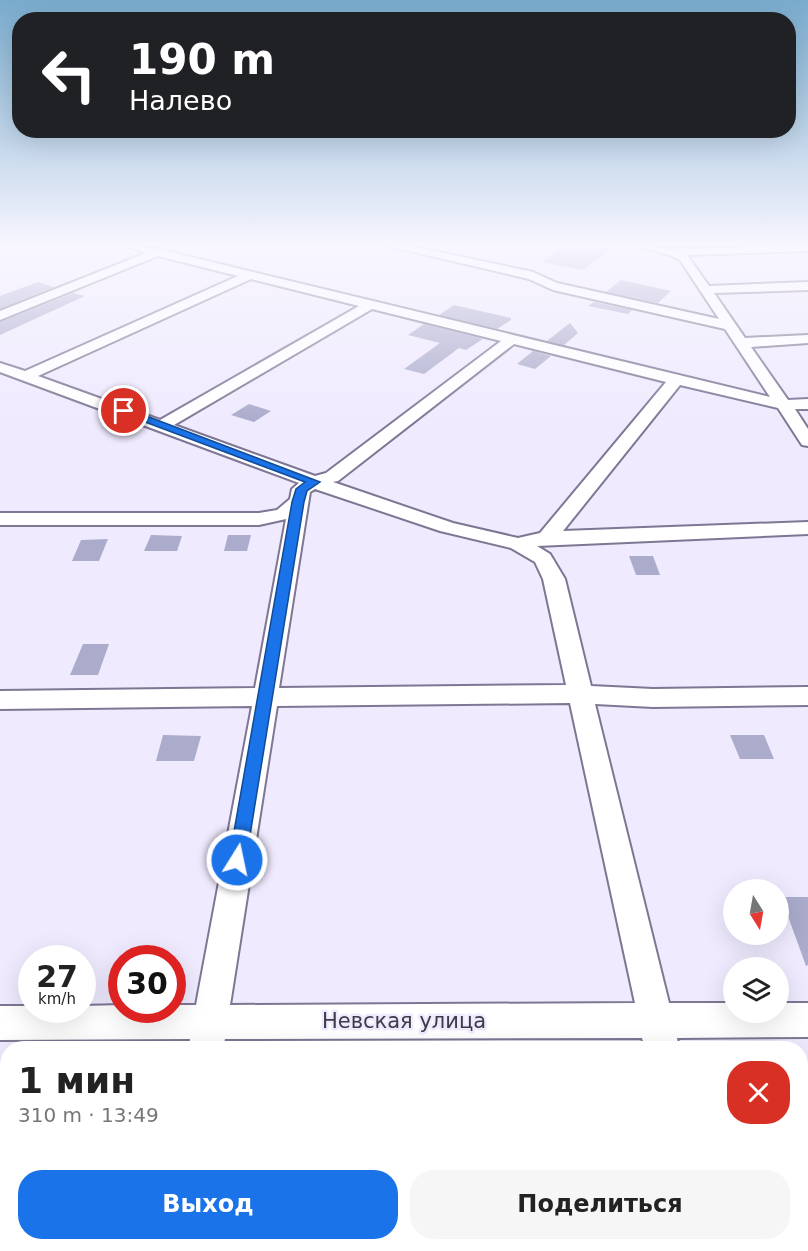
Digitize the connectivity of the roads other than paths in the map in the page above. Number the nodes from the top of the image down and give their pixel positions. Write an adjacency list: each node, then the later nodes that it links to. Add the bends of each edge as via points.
1 (28, 304): 6 (street)
2 (185, 304): 12 (street)
3 (634, 304): 7 (street)
4 (715, 304): 7 (street)
5 (370, 305): 9 (street); 16 (street)
6 (0, 316)
7 (730, 326): 10 (street)
8 (808, 339): 10 (street)
9 (510, 340): 13 (street); 18 (street, via 332,477)
10 (740, 342): 15 (street)
11 (0, 367): 12 (street)
12 (26, 376): 16 (street)
13 (676, 380): 15 (street); 22 (street)
14 (808, 404): 15 (street)
15 (786, 405): 17 (street)
16 (163, 425): 18 (street)
17 (808, 441)
18 (314, 482): 19 (street, via 301,489); 23 (street, via 447,528)
19 (298, 502): 20 (street, via 283,514 259,519); 26 (street)
20 (0, 519)
21 (808, 528): 22 (street)
22 (547, 538): 23 (street)
23 (518, 544): 24 (street, via 543,558 554,579)
24 (581, 694): 25 (street, via 653,698); 26 (street); 31 (street)
25 (808, 696)
26 (265, 698): 27 (street); 30 (street)
27 (0, 700)
28 (808, 1020): 31 (street, Невская улица)
29 (0, 1023): 30 (street, Невская улица)
30 (208, 1035): 31 (street, Невская улица)
31 (659, 1035)

